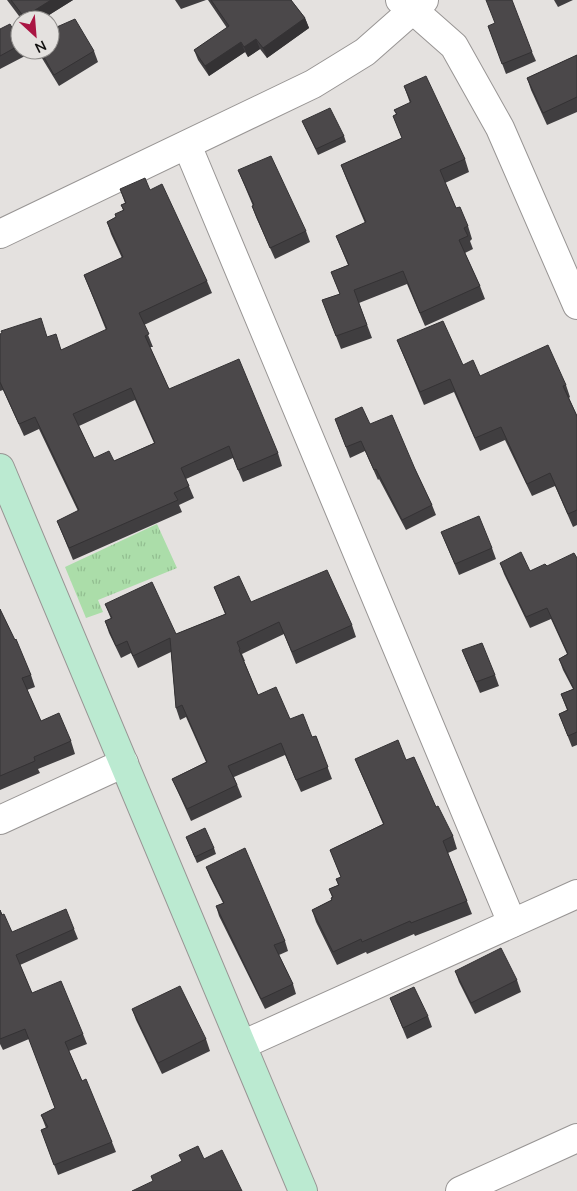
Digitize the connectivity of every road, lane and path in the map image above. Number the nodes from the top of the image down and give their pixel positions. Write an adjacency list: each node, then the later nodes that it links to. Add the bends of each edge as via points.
1 (412, 3): 2 (street, via 365,52 313,84); 4 (street, via 454,46 500,128)
2 (187, 145): 3 (street); 9 (street)
3 (0, 234)
4 (577, 305)
5 (0, 468): 6 (street)
6 (124, 763): 7 (street); 10 (street)
7 (0, 820)
8 (577, 894): 9 (street)
9 (512, 923): 10 (street)
10 (242, 1045): 12 (street)
11 (577, 1138): 13 (street)
12 (303, 1191)
13 (460, 1191)

